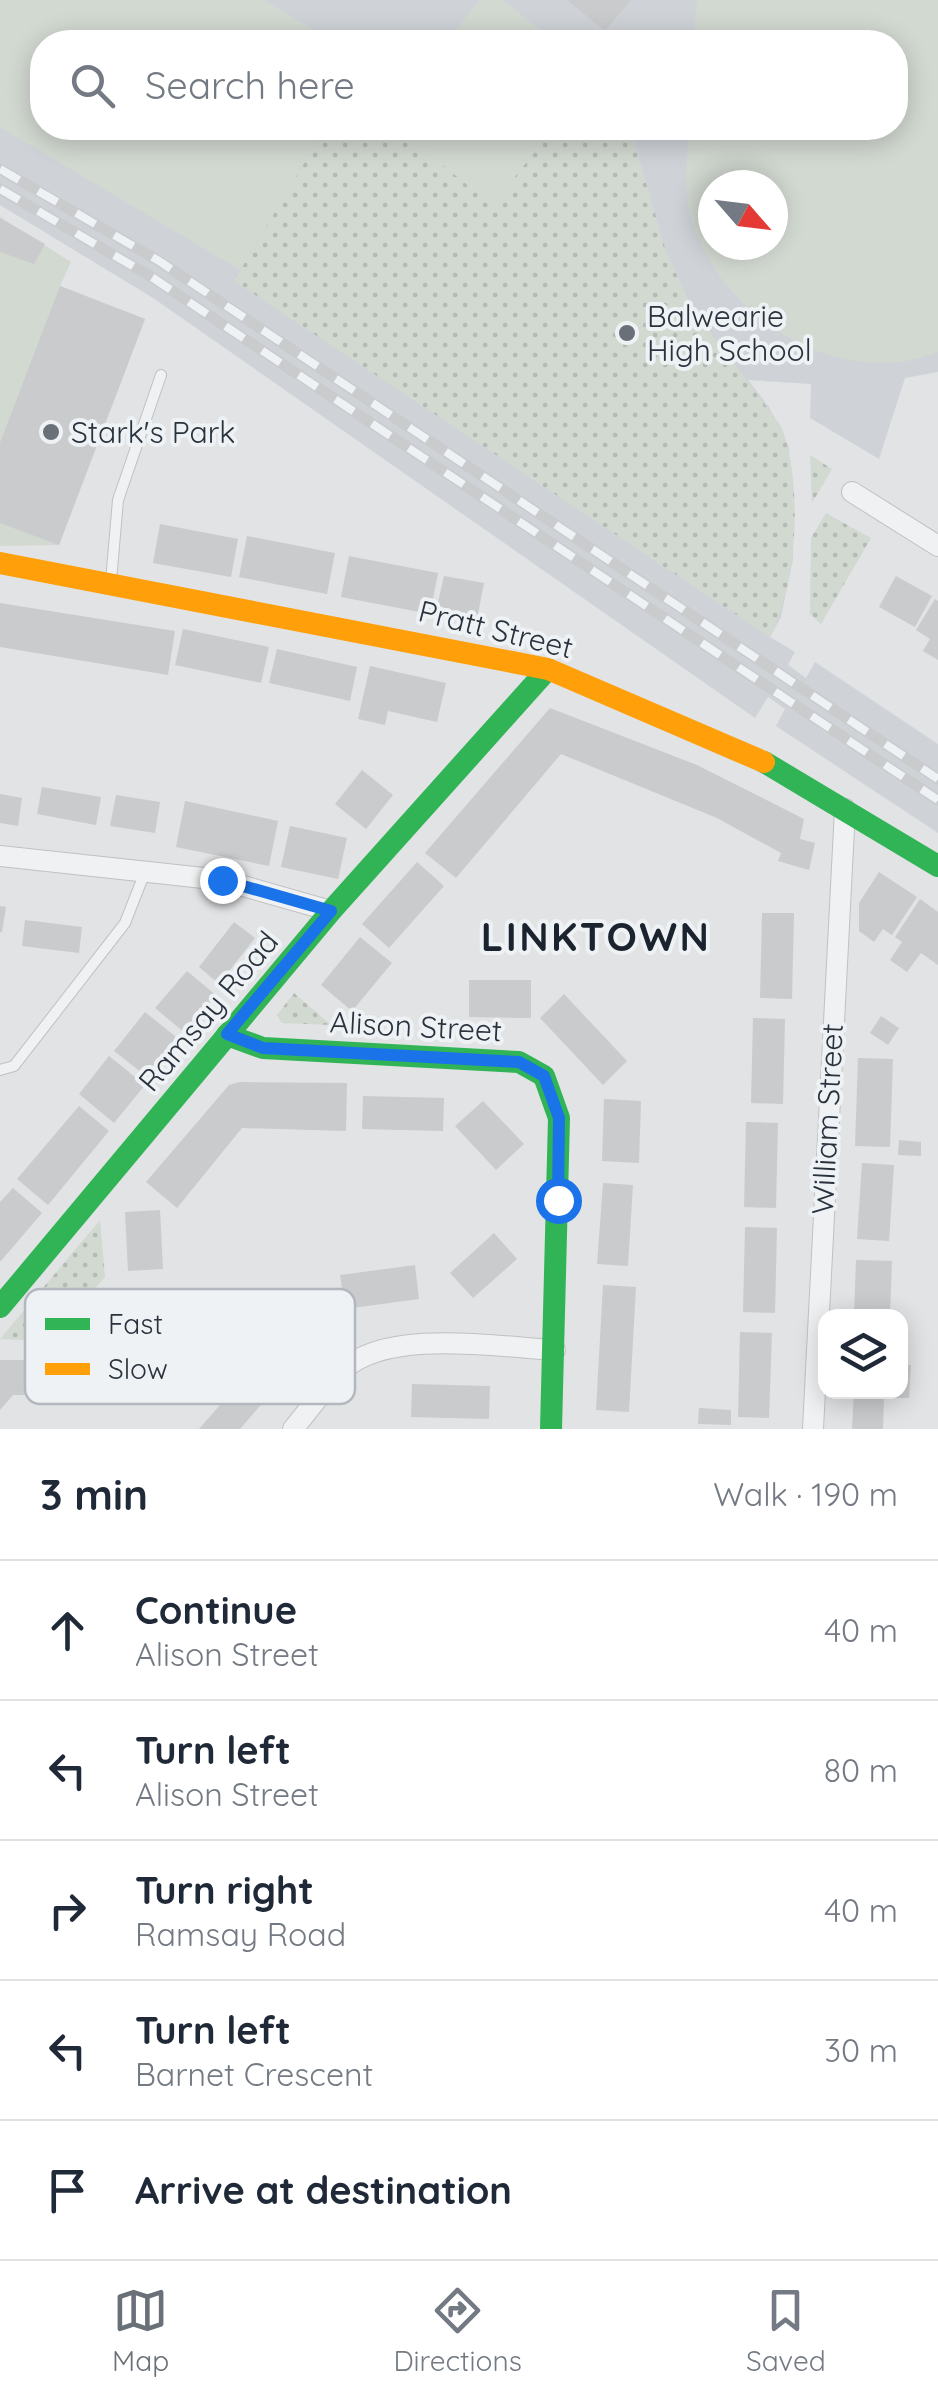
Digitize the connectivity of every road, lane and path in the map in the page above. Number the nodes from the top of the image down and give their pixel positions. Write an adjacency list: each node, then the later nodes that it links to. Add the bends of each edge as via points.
1 (161, 375): 5 (lane, via 118,500)
2 (852, 492): 3 (street)
3 (938, 546)
4 (0, 563): 5 (street, Pratt Street)
5 (111, 582): 6 (street, Pratt Street)
6 (548, 668): 7 (street, Pratt Street, via 720,739); 11 (street, Ramsay Road)
7 (845, 809): 9 (street, Pratt Street); 20 (street, William Street)
8 (0, 856): 10 (street)
9 (938, 866)
10 (144, 872): 11 (street, via 222,880); 13 (lane, via 125,923 14,1066)
11 (331, 911): 12 (street, Ramsay Road)
12 (227, 1034): 14 (street, Ramsay Road); 15 (street, Alison Street, via 263,1048 519,1062 544,1076 559,1118)
13 (0, 1070)
14 (0, 1306)
15 (555, 1350): 16 (street, via 410,1344); 19 (street, Alison Street)
16 (355, 1363)
17 (314, 1404): 18 (street)
18 (293, 1429)
19 (551, 1429)
20 (813, 1429)

